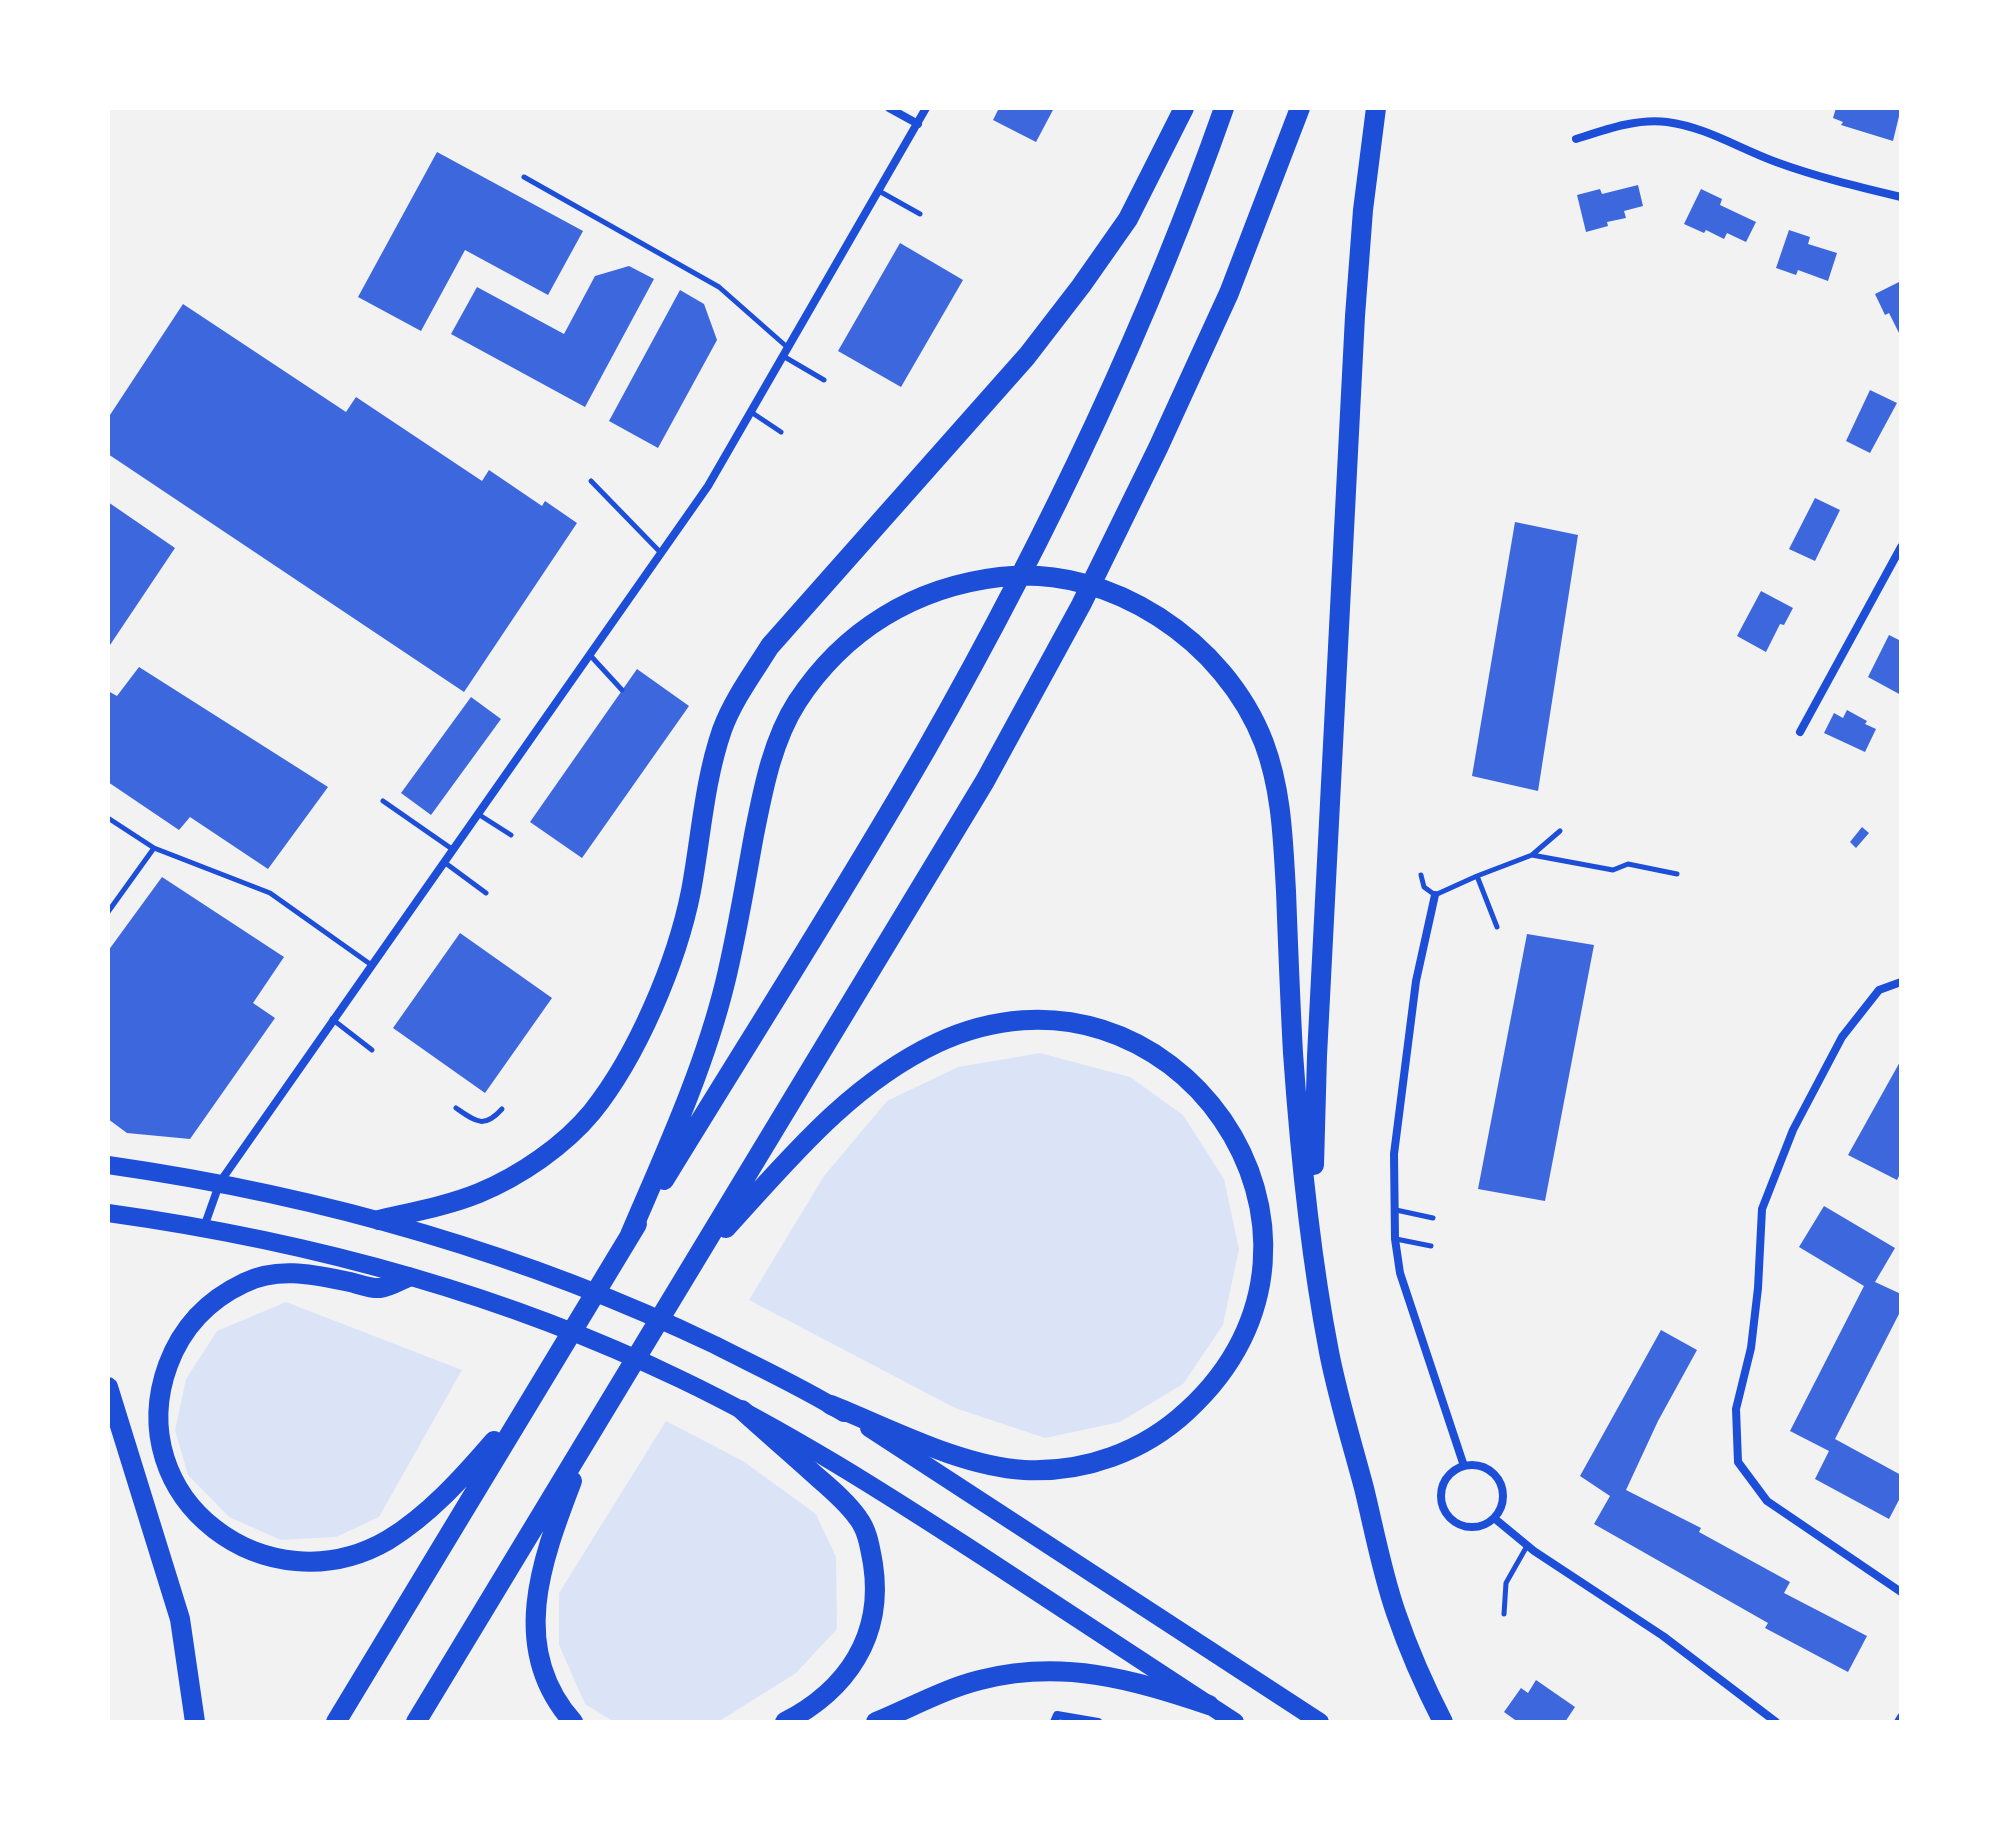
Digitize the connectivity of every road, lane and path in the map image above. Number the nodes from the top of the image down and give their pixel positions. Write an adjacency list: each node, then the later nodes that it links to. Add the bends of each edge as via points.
1 (889, 108): 7 (street)
2 (926, 108): 7 (street)
3 (1184, 108): 50 (highway, via 1128,219 1081,286 1027,356 770,646 744,686 723,729 709,779 690,892 665,979 592,1112 556,1147 482,1192)
4 (1224, 108): 52 (highway, via 1166,264 1016,582 927,747)
5 (1300, 108): 55 (highway, via 1229,293 1081,605 985,781)
6 (1376, 108): 57 (highway, via 1355,316 1317,1056)
7 (918, 124): 10 (street)
8 (1576, 139): 11 (street, via 1615,126 1664,121 1696,128 1776,162)
9 (524, 177): 13 (lane, via 719,287)
10 (879, 191): 12 (lane); 13 (street)
11 (1901, 197)
12 (920, 214)
13 (786, 352): 14 (lane); 15 (street)
14 (824, 380)
15 (751, 412): 16 (lane); 19 (street)
16 (781, 432)
17 (591, 481): 19 (lane)
18 (1901, 547): 22 (street)
19 (661, 553): 20 (street)
20 (589, 654): 21 (lane); 24 (street)
21 (622, 690)
22 (1800, 732)
23 (383, 801): 29 (lane)
24 (477, 813): 27 (lane); 29 (street)
25 (108, 818): 28 (lane)
26 (1560, 831): 30 (lane)
27 (511, 835)
28 (154, 848): 37 (lane); 39 (lane, via 270,893)
29 (452, 849): 31 (street)
30 (1532, 855): 32 (lane, via 1613,870 1628,864); 34 (lane)
31 (444, 861): 35 (lane); 39 (street)
32 (1677, 874)
33 (1421, 875): 36 (lane, via 1424,887)
34 (1477, 876): 36 (lane); 38 (lane)
35 (486, 893)
36 (1435, 895): 47 (street, via 1416,981 1394,1154)
37 (108, 912)
38 (1497, 927)
39 (370, 964): 41 (street)
40 (1901, 982): 66 (street, via 1879,990 1842,1037 1793,1130 1762,1209 1751,1348 1736,1409 1738,1462 1767,1501)
41 (332, 1019): 42 (lane); 46 (street)
42 (372, 1050)
43 (456, 1108): 44 (lane, via 482,1122 491,1121)
44 (502, 1109)
45 (108, 1165): 46 (main road)
46 (220, 1182): 50 (main road); 51 (street)
47 (1395, 1209): 49 (lane); 53 (street)
48 (108, 1213): 51 (main road)
49 (1433, 1218)
50 (379, 1220): 60 (main road, via 481,1250 625,1303)
51 (204, 1227): 56 (main road)
52 (630, 1235): 57 (highway, via 713,1024 762,795 794,707 850,639 888,612 970,581 1042,576 1122,596 1153,613 1216,664 1262,737 1276,777 1282,826 1294,1056); 59 (highway)
53 (1395, 1239): 54 (lane); 63 (street, via 1400,1273)
54 (1431, 1246)
55 (696, 1261): 60 (highway, via 826,1120 865,1087 939,1042 979,1029 1022,1021 1064,1022 1105,1032 1144,1047 1177,1070 1226,1121 1262,1218 1258,1289 1228,1364 1170,1427 1095,1463 1024,1470 988,1465); 62 (highway)
56 (408, 1277): 59 (highway, via 378,1288 299,1272 273,1276 246,1281 195,1316 173,1351 157,1418 163,1456 197,1515 226,1539 259,1555 326,1561 358,1553 413,1522 456,1484); 61 (main road, via 602,1345)
57 (1317, 1281): 80 (highway, via 1330,1355 1395,1609)
58 (108, 1387): 71 (highway, via 180,1619)
59 (532, 1395): 72 (highway)
60 (831, 1405): 79 (main road)
61 (742, 1410): 68 (main road, via 887,1494); 75 (highway, via 859,1519 870,1543 875,1577 874,1607 852,1668 831,1691)
62 (596, 1422): 73 (highway); 74 (highway, via 552,1537 534,1627 546,1684)
63 (1464, 1466): 64 (street, via 1487,1468 1496,1476 1503,1497); 64 (street, via 1441,1490 1446,1512 1464,1526)
64 (1494, 1518): 65 (street)
65 (1527, 1546): 67 (lane, via 1506,1583); 81 (street, via 1663,1636)
66 (1901, 1592)
67 (1504, 1614)
68 (1209, 1705): 76 (highway, via 1099,1673 1015,1672 977,1681); 78 (main road)
69 (1901, 1717): 82 (street)
70 (1055, 1719): 77 (street)
71 (195, 1722)
72 (336, 1722)
73 (416, 1722)
74 (573, 1722)
75 (785, 1722)
76 (876, 1722)
77 (1098, 1722)
78 (1235, 1722)
79 (1320, 1722)
80 (1443, 1722)
81 (1776, 1722)
82 (1898, 1722)

